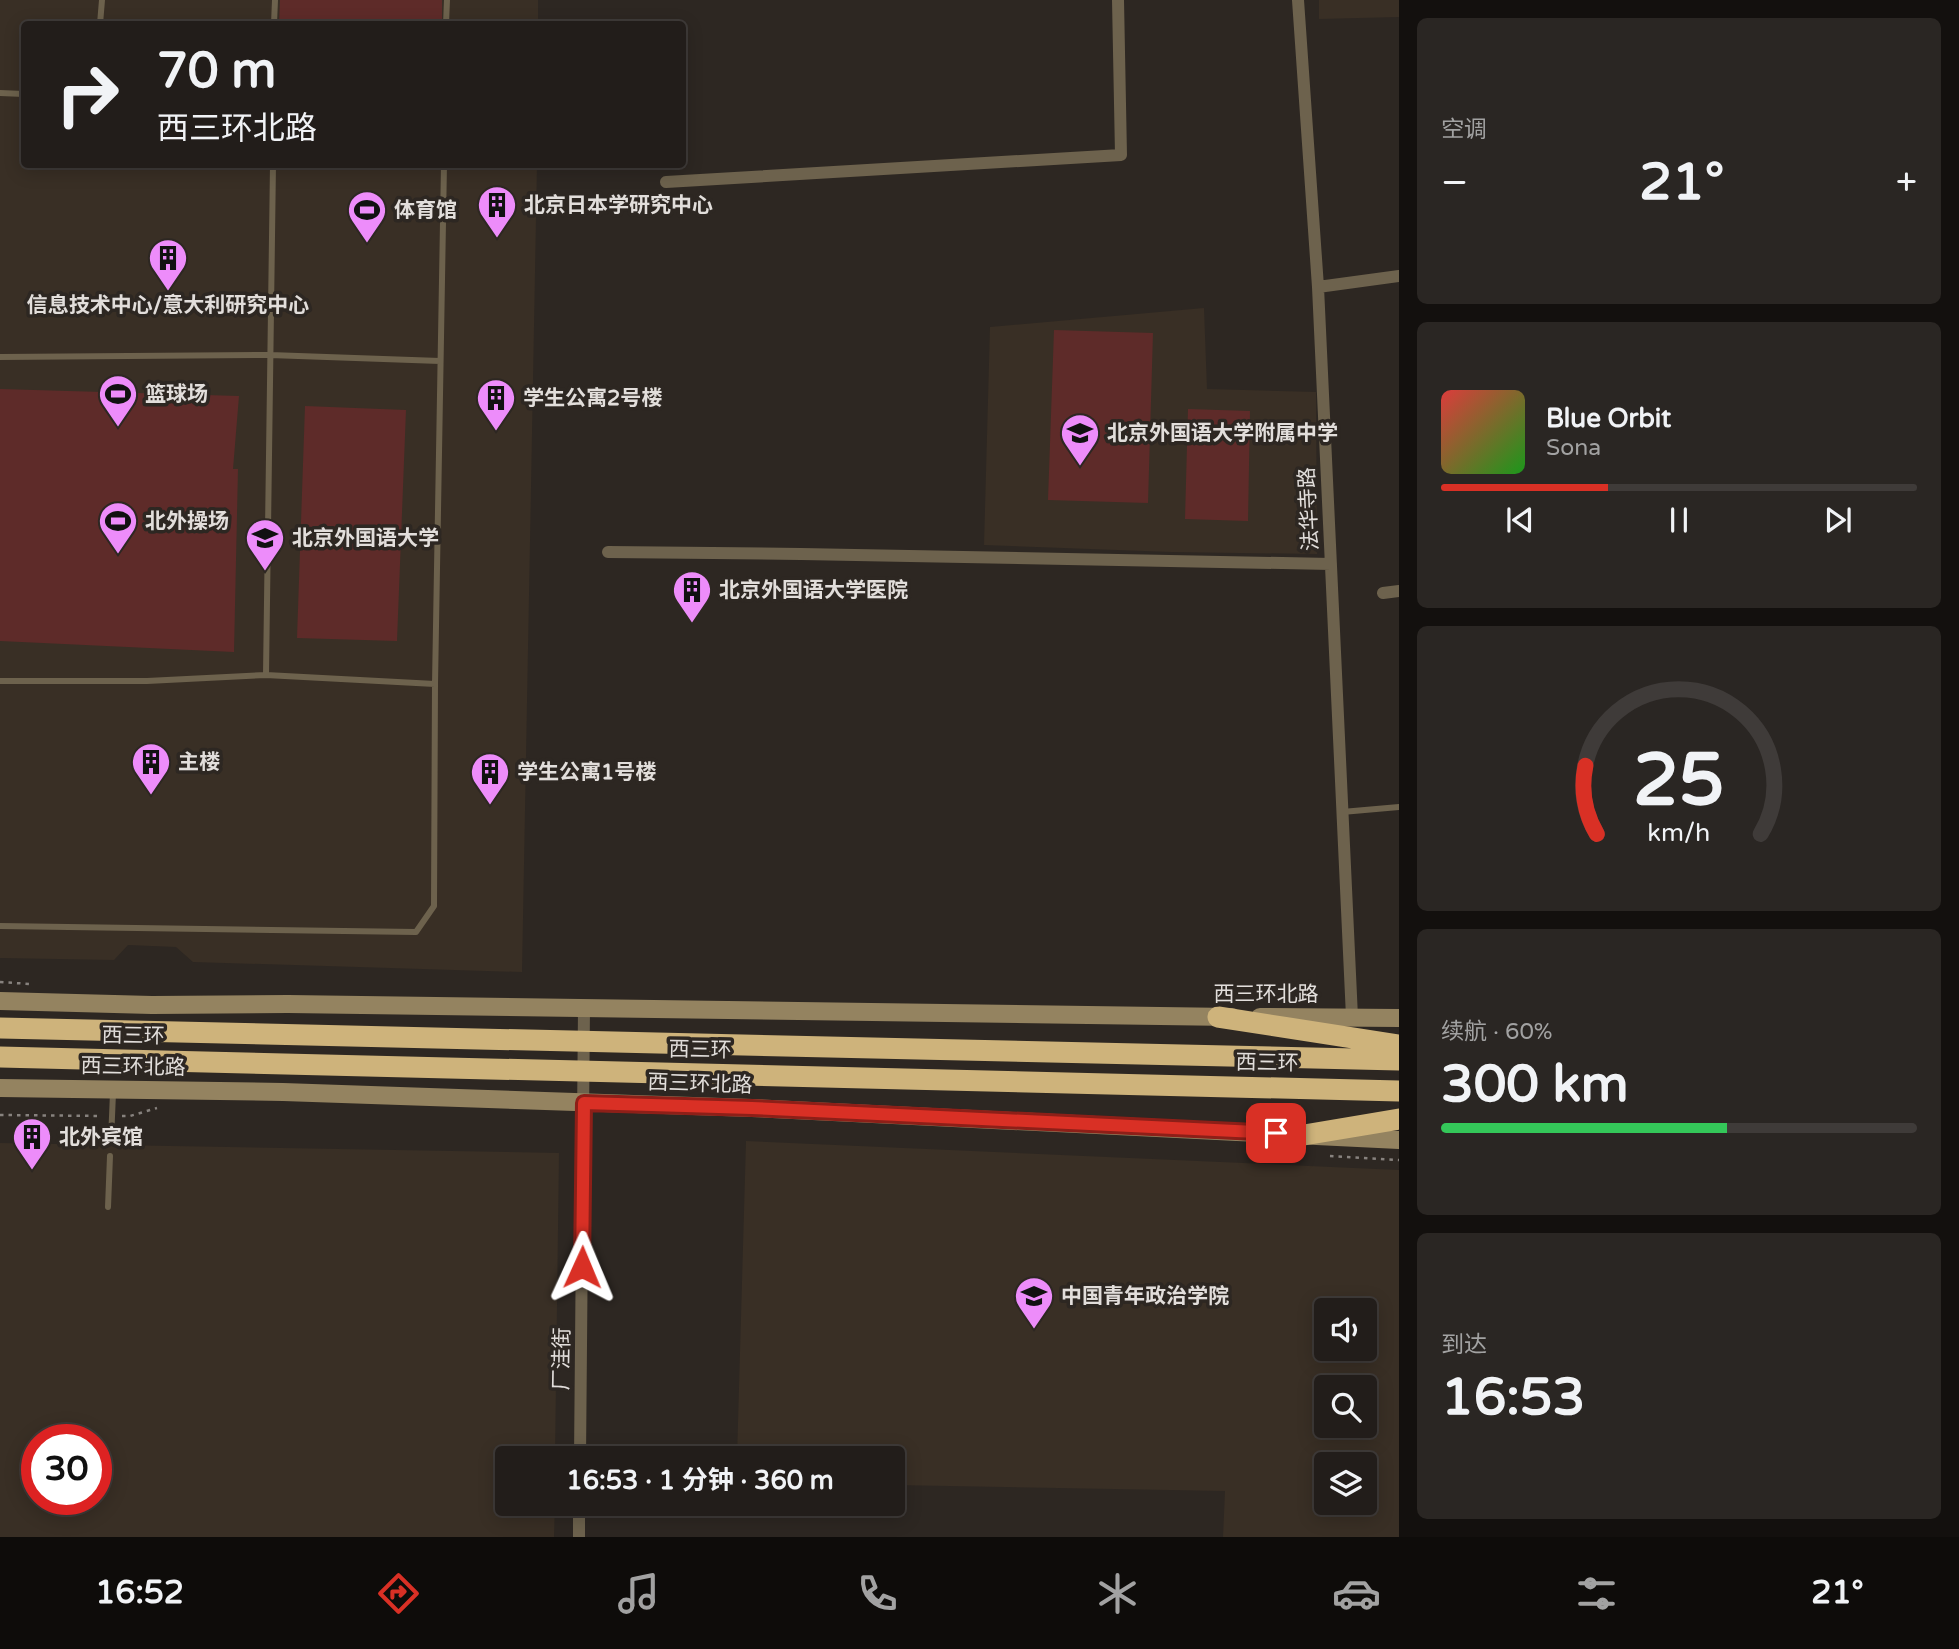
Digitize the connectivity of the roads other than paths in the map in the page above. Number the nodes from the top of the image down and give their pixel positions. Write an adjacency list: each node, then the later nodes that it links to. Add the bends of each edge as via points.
1 (102, 0): 6 (lane)
2 (275, 0): 7 (lane)
3 (447, 0): 8 (lane)
4 (1118, 0): 13 (street, via 1121,155)
5 (1298, 0): 15 (street, 法华寺路)
6 (100, 21)
7 (275, 21)
8 (446, 21)
9 (0, 93): 10 (lane)
10 (21, 94)
11 (273, 168): 16 (lane)
12 (444, 168): 18 (lane)
13 (666, 182)
14 (1399, 276): 15 (street)
15 (1318, 287): 20 (street, 法华寺路)
16 (270, 355): 17 (lane); 18 (lane); 23 (lane)
17 (0, 357)
18 (440, 361): 25 (lane)
19 (608, 552): 20 (street)
20 (1331, 564): 27 (street, 法华寺路)
21 (1399, 591): 22 (street)
22 (1383, 593)
23 (266, 675): 24 (lane); 25 (lane)
24 (0, 681)
25 (435, 684): 28 (lane, via 434,906 416,932)
26 (1399, 807): 27 (lane)
27 (1342, 812): 32 (street, 法华寺路)
28 (0, 926)
29 (0, 1001): 30 (street, 西三环北路)
30 (584, 1008): 31 (street, 西三环北路); 41 (street, 厂洼街)
31 (1217, 1017): 32 (street, 西三环北路); 35 (highway)
32 (1352, 1017): 33 (street, 西三环北路)
33 (1399, 1018)
34 (0, 1028): 37 (highway, 西三环)
35 (1399, 1045)
36 (0, 1057): 40 (highway, 西三环)
37 (1399, 1059)
38 (0, 1088): 39 (street, 西三环北路)
39 (113, 1090): 41 (street, 西三环北路); 44 (lane)
40 (1399, 1091)
41 (584, 1103): 43 (street, 西三环北路); 48 (street, 厂洼街)
42 (1399, 1119): 43 (highway)
43 (1304, 1135): 45 (street, 西三环北路)
44 (111, 1140)
45 (1399, 1140)
46 (110, 1156): 47 (lane)
47 (108, 1207)
48 (580, 1446)
49 (579, 1516): 50 (street)
50 (579, 1537)

